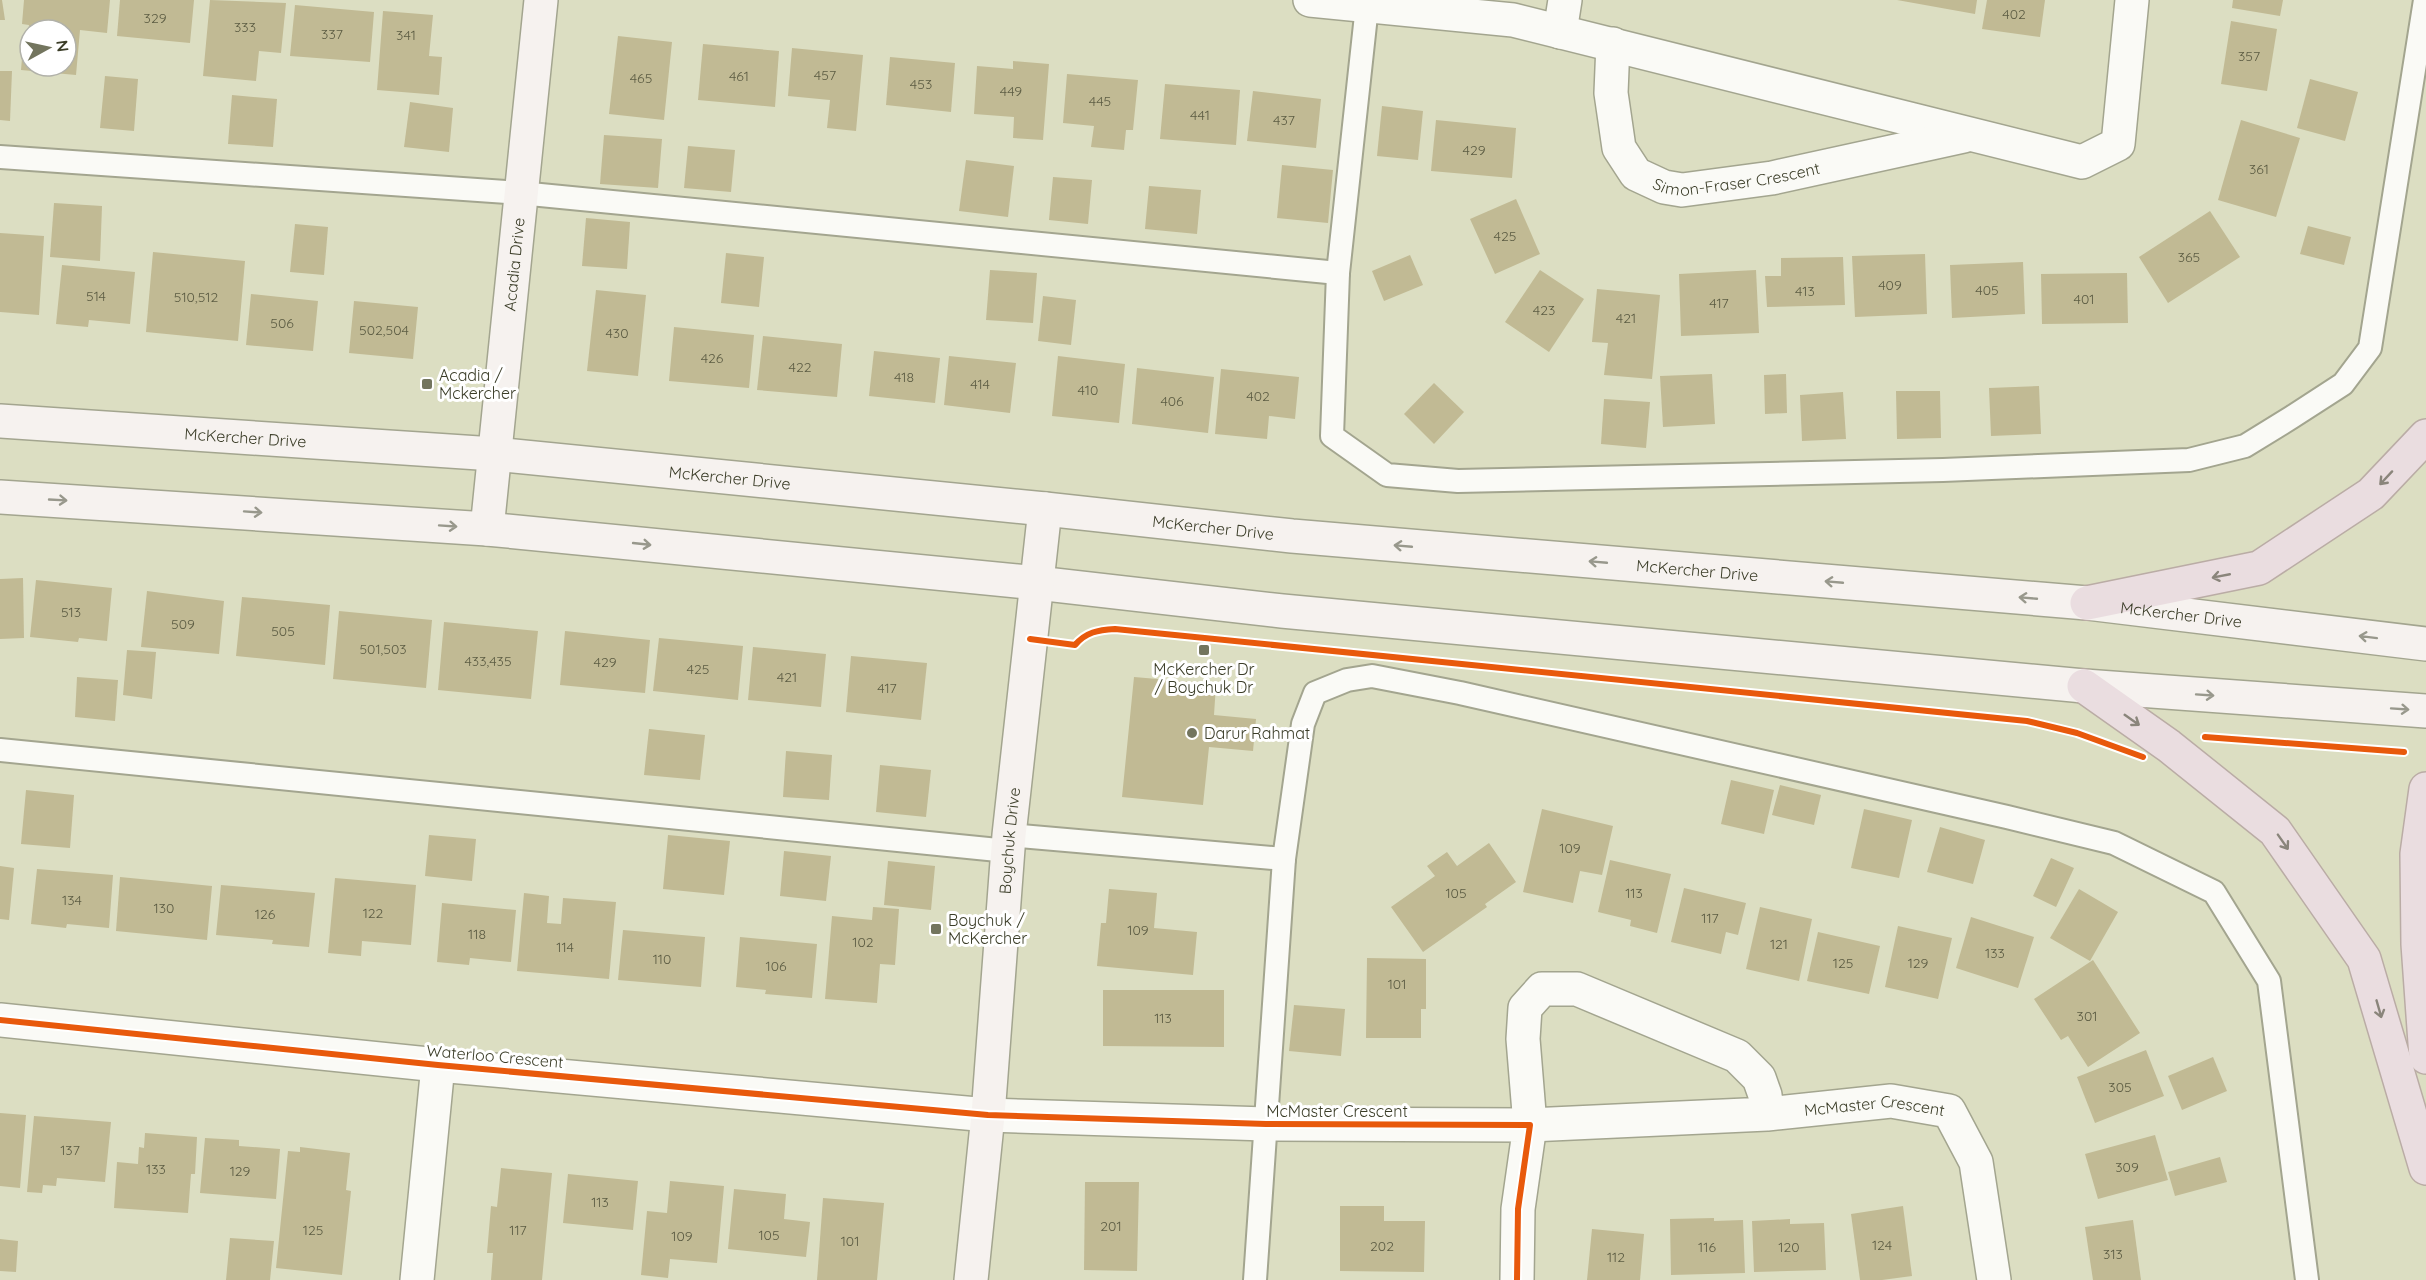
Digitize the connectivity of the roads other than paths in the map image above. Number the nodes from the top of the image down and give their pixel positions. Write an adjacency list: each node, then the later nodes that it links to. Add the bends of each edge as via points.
1 (541, 0): 11 (main road, Acadia Drive)
2 (1310, 0): 6 (street, Simon-Fraser Crescent)
3 (1565, 0): 7 (street)
4 (2132, 0): 9 (street, Simon-Fraser Crescent, via 2118,144 2082,162)
5 (2425, 0): 12 (lane, via 2370,348 2343,384 2245,446 2189,460 1943,470 1458,481 1387,475 1332,436)
6 (1367, 6): 7 (street, Simon-Fraser Crescent, via 1513,20); 12 (lane)
7 (1560, 32): 8 (street, Simon-Fraser Crescent)
8 (1613, 44): 9 (street, Simon-Fraser Crescent); 9 (street, Simon-Fraser Crescent, via 1611,93 1619,148 1636,174 1664,187 1682,189 1772,178)
9 (1972, 135)
10 (0, 156): 11 (lane)
11 (520, 193): 12 (lane); 15 (main road, Acadia Drive)
12 (1338, 273)
13 (0, 421): 15 (main road, McKercher Drive)
14 (2426, 436): 20 (highway, one-way to 20, via 2371,494 2259,568)
15 (494, 454): 17 (main road, McKercher Drive); 18 (main road, Acadia Drive)
16 (0, 497): 18 (main road, one-way to 18)
17 (1045, 509): 19 (main road, Boychuk Drive); 20 (main road, McKercher Drive, one-way to 17, via 1292,536)
18 (487, 529): 19 (main road, one-way to 19)
19 (1037, 583): 22 (main road, via 1293,612); 26 (main road, Boychuk Drive)
20 (2087, 603): 21 (main road, McKercher Drive, one-way to 20)
21 (2426, 644)
22 (2084, 686): 23 (main road, one-way to 23); 35 (highway, one-way to 35, via 2169,746 2275,831 2364,959)
23 (2426, 711)
24 (0, 750): 26 (lane)
25 (2426, 789): 29 (highway, via 2417,854)
26 (1008, 843): 27 (lane); 32 (main road, Boychuk Drive)
27 (1284, 859): 33 (lane); 41 (lane, via 1303,724 1315,693 1347,680 1372,676 2114,843 2214,892 2269,981)
28 (0, 1020): 30 (street, Waterloo Crescent)
29 (2426, 1057)
30 (438, 1065): 32 (street, Waterloo Crescent); 36 (street, Waterloo Crescent)
31 (1767, 1114): 34 (street, McMaster Crescent); 34 (street, via 1759,1078 1737,1056 1577,989 1542,988 1526,1008 1522,1039); 40 (street, McMaster Crescent, via 1891,1101 1948,1111 1976,1162)
32 (988, 1115): 33 (street, McMaster Crescent); 37 (main road, Boychuk Drive)
33 (1266, 1124): 34 (street, McMaster Crescent); 38 (lane)
34 (1530, 1125): 39 (street, via 1518,1209)
35 (2426, 1168)
36 (417, 1280)
37 (970, 1280)
38 (1255, 1280)
39 (1518, 1280)
40 (1994, 1280)
41 (2307, 1280)

